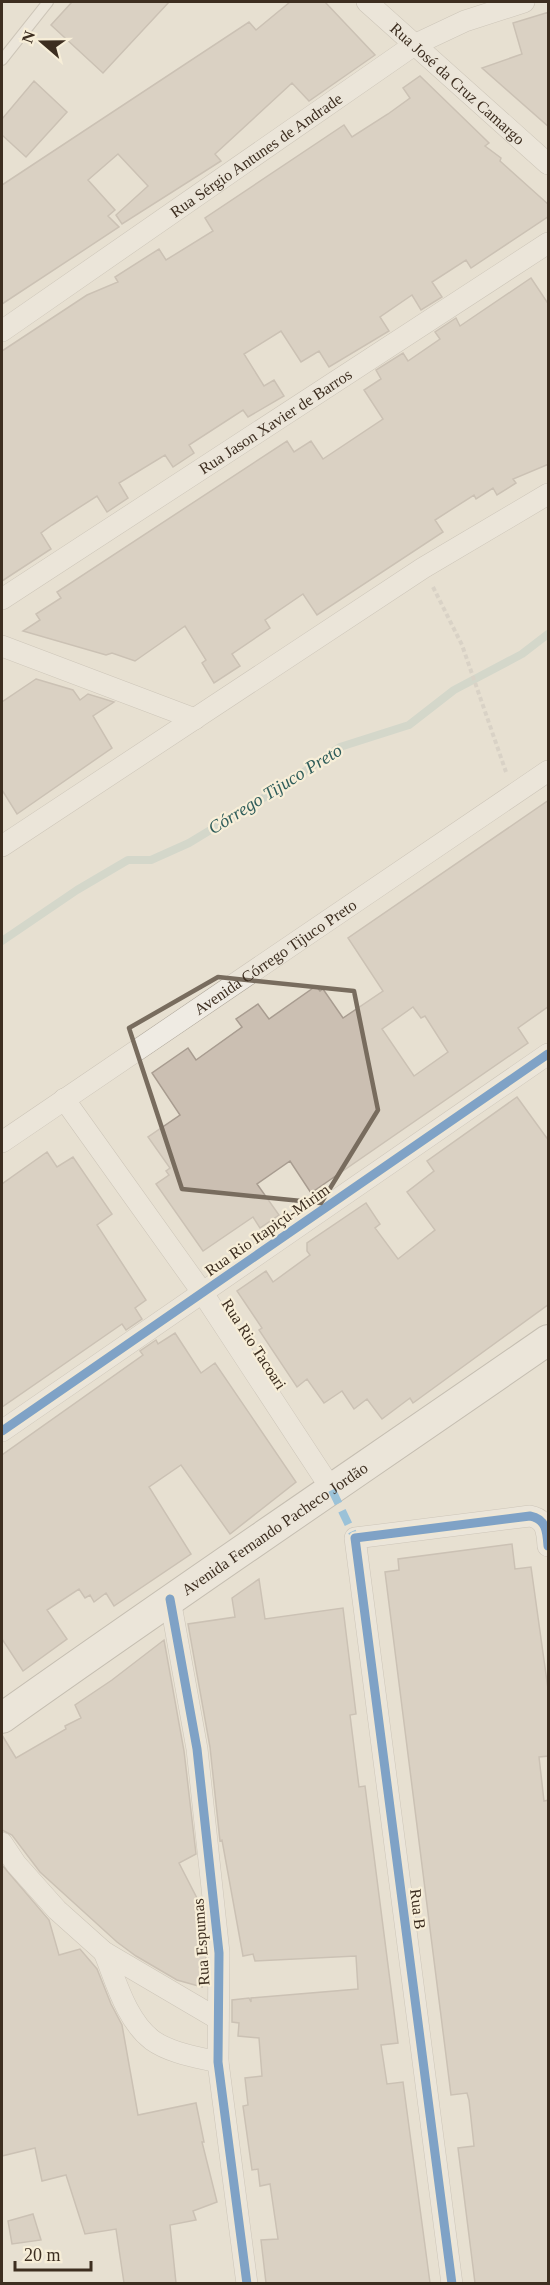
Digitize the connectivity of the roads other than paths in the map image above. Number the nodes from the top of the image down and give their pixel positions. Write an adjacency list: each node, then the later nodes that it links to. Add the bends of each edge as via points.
1 (48, 2): 5 (lane)
2 (367, 2): 4 (street, Rua José da Cruz Camargo)
3 (524, 2): 4 (street, Rua Sérgio Antunes de Andrade, via 465,21)
4 (414, 45): 6 (street, Rua José da Cruz Camargo); 8 (street, Rua Sérgio Antunes de Andrade)
5 (2, 60)
6 (549, 164)
7 (549, 243): 10 (street, Rua Jason Xavier de Barros)
8 (2, 331)
9 (549, 494): 12 (street, via 423,568)
10 (2, 599)
11 (2, 646): 12 (street)
12 (195, 719): 14 (street)
13 (549, 771): 16 (street, Avenida Córrego Tijuco Preto)
14 (2, 846)
15 (549, 1054): 18 (street, Rua Rio Itapiçú-Mirim)
16 (63, 1099): 17 (street, Avenida Córrego Tijuco Preto); 18 (street, Rua Rio Tacoari)
17 (2, 1142)
18 (202, 1292): 20 (street, Rua Rio Itapiçú-Mirim); 21 (street, Rua Rio Tacoari)
19 (549, 1340): 21 (street, Avenida Fernando Pacheco Jordão)
20 (2, 1431)
21 (332, 1490): 23 (street, Avenida Fernando Pacheco Jordão)
22 (549, 1546): 30 (street, Rua B, via 546,1527 530,1516 355,1538)
23 (170, 1599): 24 (street, Avenida Fernando Pacheco Jordão); 27 (street, Rua Espumas, via 197,1749 219,1953)
24 (2, 1718)
25 (2, 1843): 26 (street, via 57,1910)
26 (104, 1952): 27 (street); 28 (street, via 123,1999 139,2027 153,2041)
27 (218, 2019): 28 (street, Rua Espumas)
28 (218, 2062): 29 (street, Rua Espumas)
29 (247, 2283)
30 (452, 2283)

